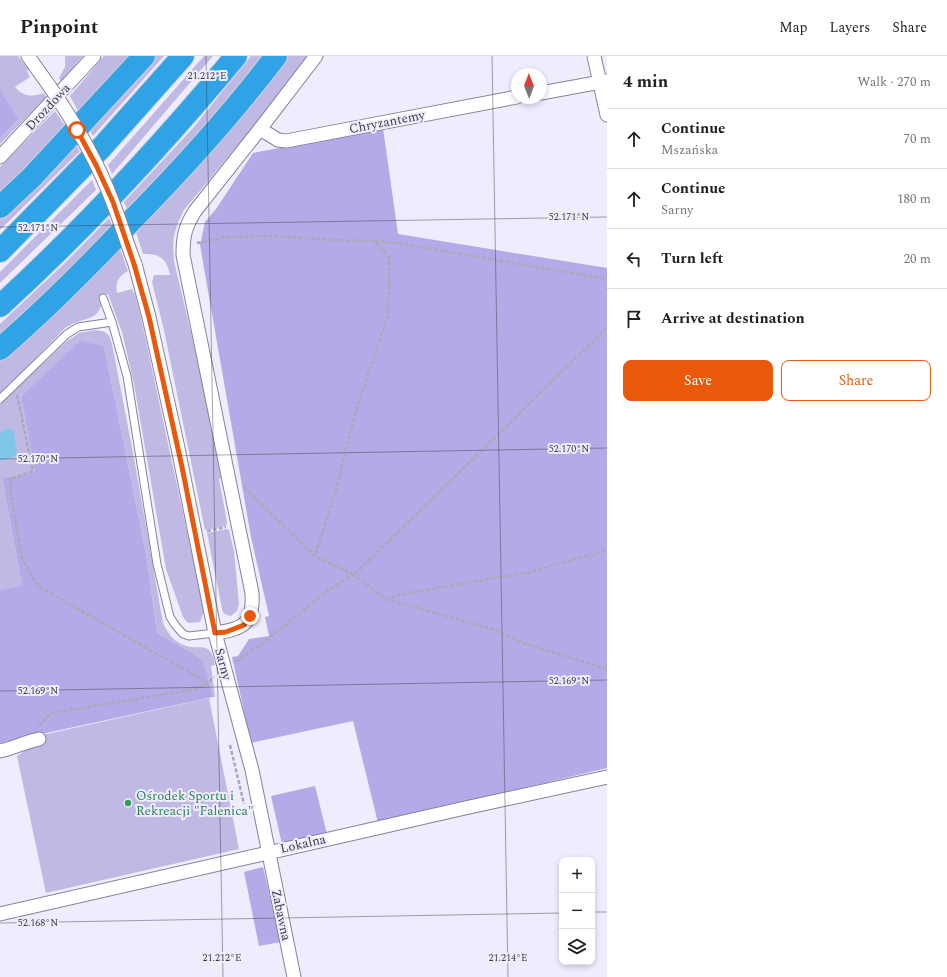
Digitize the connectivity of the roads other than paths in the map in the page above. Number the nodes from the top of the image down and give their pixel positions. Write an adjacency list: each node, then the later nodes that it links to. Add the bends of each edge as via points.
1 (28, 56): 22 (street, Sarny, bridge, via 64,108 96,165 113,202 134,264 149,317 173,425)
2 (94, 56): 14 (street, Drozdowa)
3 (144, 56): 15 (highway, via 32,177)
4 (183, 56): 16 (highway, via 102,147)
5 (236, 56): 18 (highway, via 129,178 56,254)
6 (276, 56): 20 (highway, via 232,111 175,175 71,284)
7 (316, 56): 13 (street)
8 (594, 56): 9 (street)
9 (603, 81): 10 (street); 12 (street)
10 (547, 92)
11 (511, 98): 13 (street, Chryzantemy, via 286,141 278,140)
12 (607, 115)
13 (260, 129): 22 (street, via 194,211 184,233 183,244 184,261 252,593 253,606 244,625)
14 (0, 157)
15 (0, 207)
16 (0, 251)
17 (103, 298): 19 (lane)
18 (0, 306)
19 (112, 322): 21 (lane, via 78,327 67,334); 22 (lane, via 127,376 158,564 170,617 184,634 189,636)
20 (0, 349)
21 (0, 399)
22 (215, 633): 26 (street, Sarny, via 252,770)
23 (32, 740): 24 (street)
24 (0, 751)
25 (607, 777): 26 (street, Lokalna)
26 (268, 852): 27 (street, Lokalna); 28 (street, Zabawna)
27 (0, 914)
28 (294, 977)

